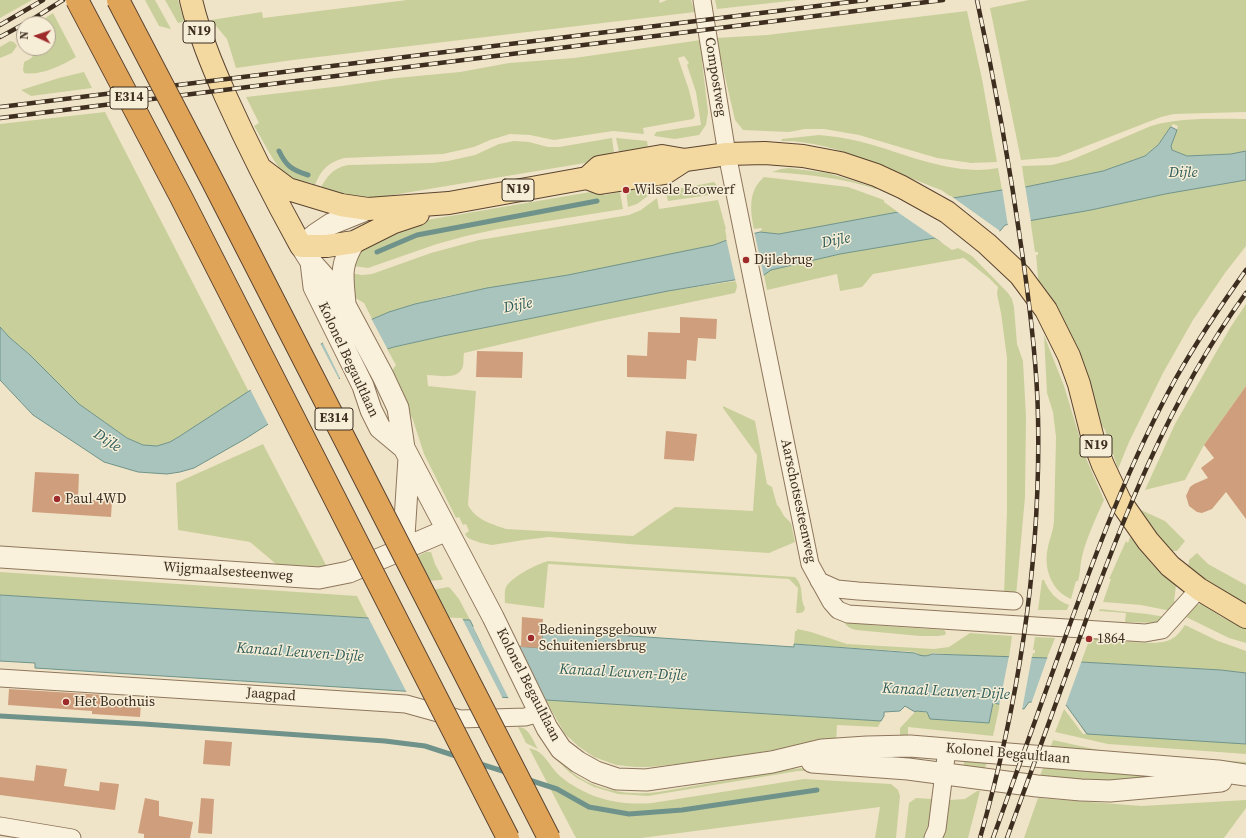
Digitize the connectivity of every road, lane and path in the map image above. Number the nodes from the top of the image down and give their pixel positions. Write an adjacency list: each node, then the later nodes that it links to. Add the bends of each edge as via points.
1 (77, 0): 28 (highway, E314, bridge, via 181,197)
2 (118, 0): 29 (highway, E314, bridge)
3 (191, 0): 6 (main road, N19, via 200,34 212,64)
4 (702, 0): 5 (street, Compostweg)
5 (727, 154): 7 (main road, N19, via 685,160 662,156 599,167 587,178); 16 (street, Aarschotsesteenweg, via 810,564); 17 (main road, N19, via 803,156 840,163 876,175 948,212 987,244 1020,275 1046,310 1069,356 1102,465 1120,501 1148,541 1170,566)
6 (260, 168): 8 (main road, N19, via 288,189 341,205); 10 (main road, N19)
7 (449, 203): 8 (main road, N19); 9 (main road, N19, via 394,222)
8 (368, 209): 10 (street, N19, via 331,224 316,234)
9 (354, 242): 10 (main road, N19, via 327,246); 11 (street, via 342,267)
10 (306, 254): 11 (street, Kolonel Begaultlaan); 12 (street, Kolonel Begaultlaan, via 314,287 363,386 380,428)
11 (345, 304): 12 (street, Kolonel Begaultlaan, via 398,408)
12 (406, 452): 13 (street, Kolonel Begaultlaan); 14 (street, via 404,536)
13 (447, 530): 14 (street, Wijgmaalsesteenweg); 21 (street, Kolonel Begaultlaan)
14 (398, 552): 15 (street, Wijgmaalsesteenweg, via 349,572 319,578)
15 (0, 557)
16 (819, 581): 17 (street, Aarschotsesteenweg, via 838,610 848,614 1145,633 1162,630); 18 (street, via 837,589)
17 (1199, 589): 19 (main road, N19)
18 (1014, 601)
19 (1246, 617)
20 (0, 678): 21 (street, Jaagpad, via 406,704 460,719 525,718)
21 (538, 709): 23 (street, Kolonel Begaultlaan, via 561,749 596,772 617,779 646,780)
22 (947, 749): 23 (street, Kolonel Begaultlaan, via 910,746 822,750); 24 (street); 25 (street, Kolonel Begaultlaan, via 1218,771)
23 (772, 762): 24 (street, Kolonel Begaultlaan, via 820,762)
24 (944, 774): 25 (street, Kolonel Begaultlaan, via 1081,790 1110,790); 30 (street, via 937,829)
25 (1246, 777)
26 (0, 826): 27 (street)
27 (72, 838)
28 (508, 838)
29 (550, 838)
30 (933, 838)

